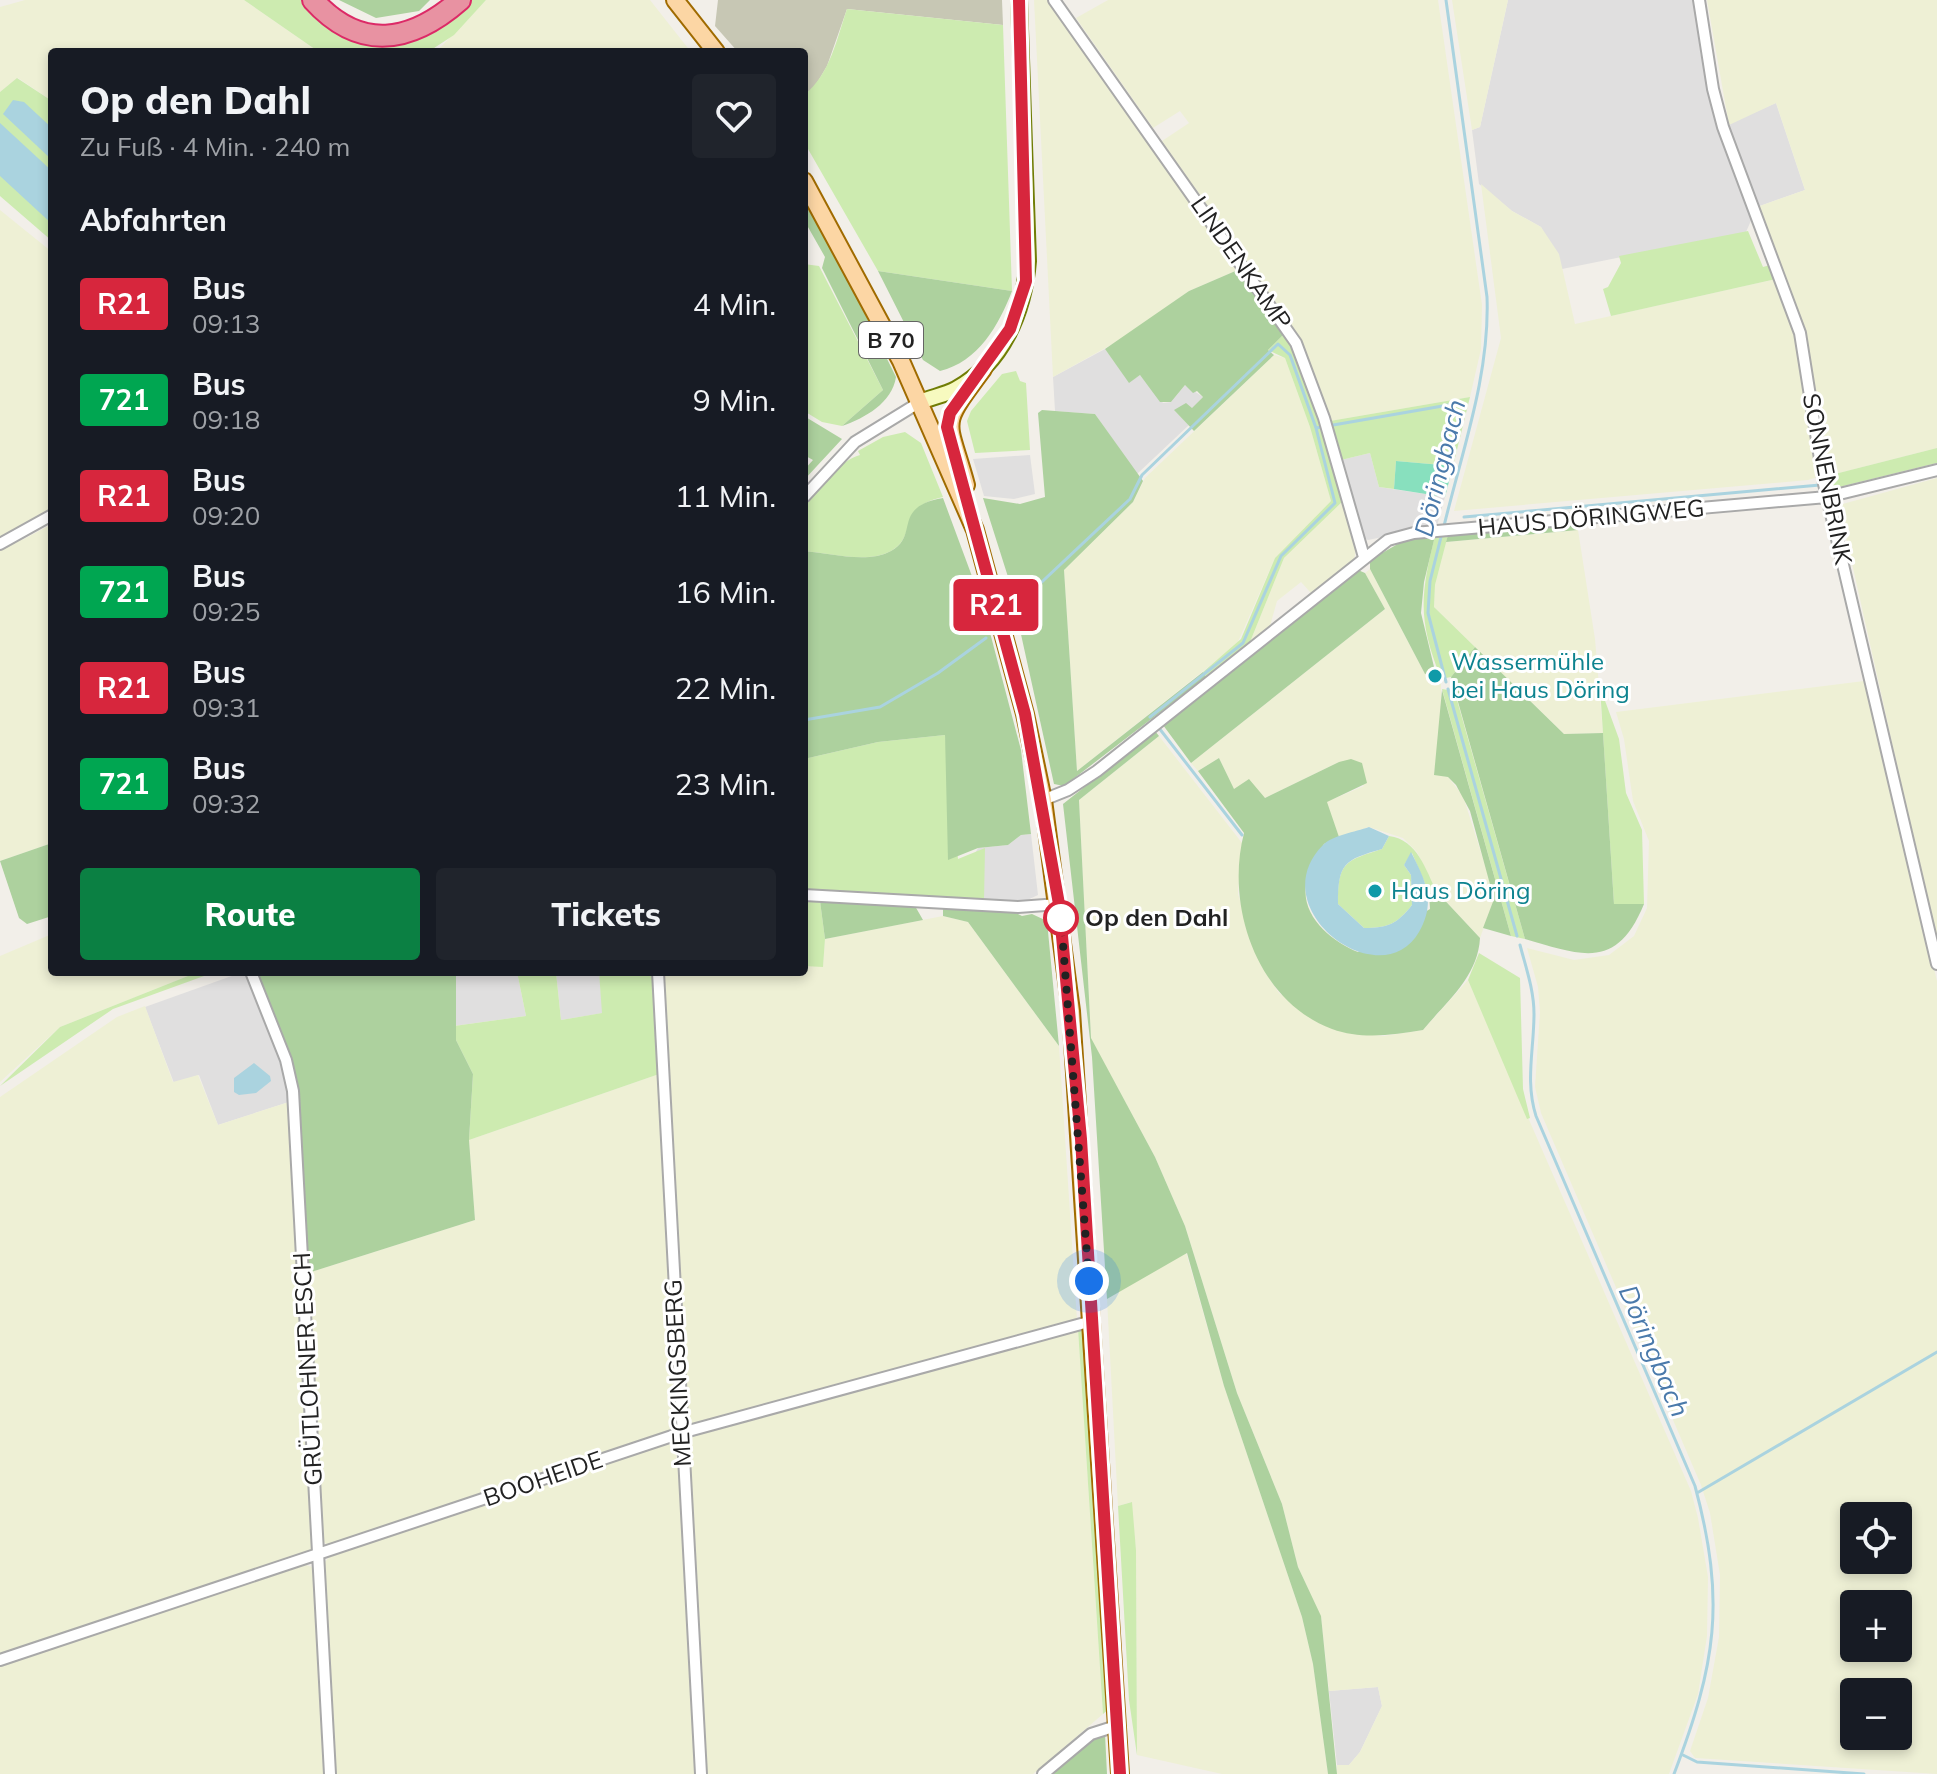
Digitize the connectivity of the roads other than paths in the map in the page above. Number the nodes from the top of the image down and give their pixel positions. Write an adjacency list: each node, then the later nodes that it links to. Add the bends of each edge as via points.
1 (313, 0): 4 (highway, via 337,22 378,36 421,28)
2 (327, 0): 3 (highway, via 363,25 392,28 422,20)
3 (450, 0)
4 (460, 0)
5 (675, 0): 9 (main road)
6 (1019, 0): 11 (main road, via 1026,281 1010,329)
7 (1054, 0): 19 (street, LINDENKAMP, via 1296,343)
8 (1699, 0): 15 (street, SONNENBRINK, via 1723,127 1800,333)
9 (713, 48)
10 (808, 188): 12 (main road, B 70)
11 (983, 369): 12 (main road, via 957,388); 17 (main road, via 950,413 947,427)
12 (920, 402): 14 (street, via 855,442); 17 (main road, B 70)
13 (1937, 470): 15 (street, HAUS DÖRINGWEG)
14 (808, 493)
15 (1827, 497): 19 (street, HAUS DÖRINGWEG, via 1401,536); 23 (street, SONNENBRINK)
16 (48, 517): 18 (street)
17 (975, 530): 20 (main road, B 70)
18 (0, 544)
19 (1364, 557): 20 (street, HAUS DÖRINGWEG, via 1097,771)
20 (1043, 800): 22 (main road, B 70)
21 (808, 895): 22 (street)
22 (1059, 904): 26 (main road, B 70)
23 (1937, 964)
24 (253, 976): 28 (street, GRÜTLOHNER ESCH, via 293,1091)
25 (658, 976): 27 (street, MECKINGSBERG)
26 (1092, 1321): 27 (street, BOOHEIDE); 30 (main road, B 70)
27 (681, 1433): 28 (street, BOOHEIDE); 32 (street, MECKINGSBERG)
28 (318, 1554): 29 (street, BOOHEIDE); 31 (street, GRÜTLOHNER ESCH)
29 (0, 1660)
30 (1116, 1726): 33 (street, via 1091,1734); 34 (main road, B 70)
31 (330, 1774)
32 (701, 1774)
33 (1043, 1774)
34 (1120, 1774)

